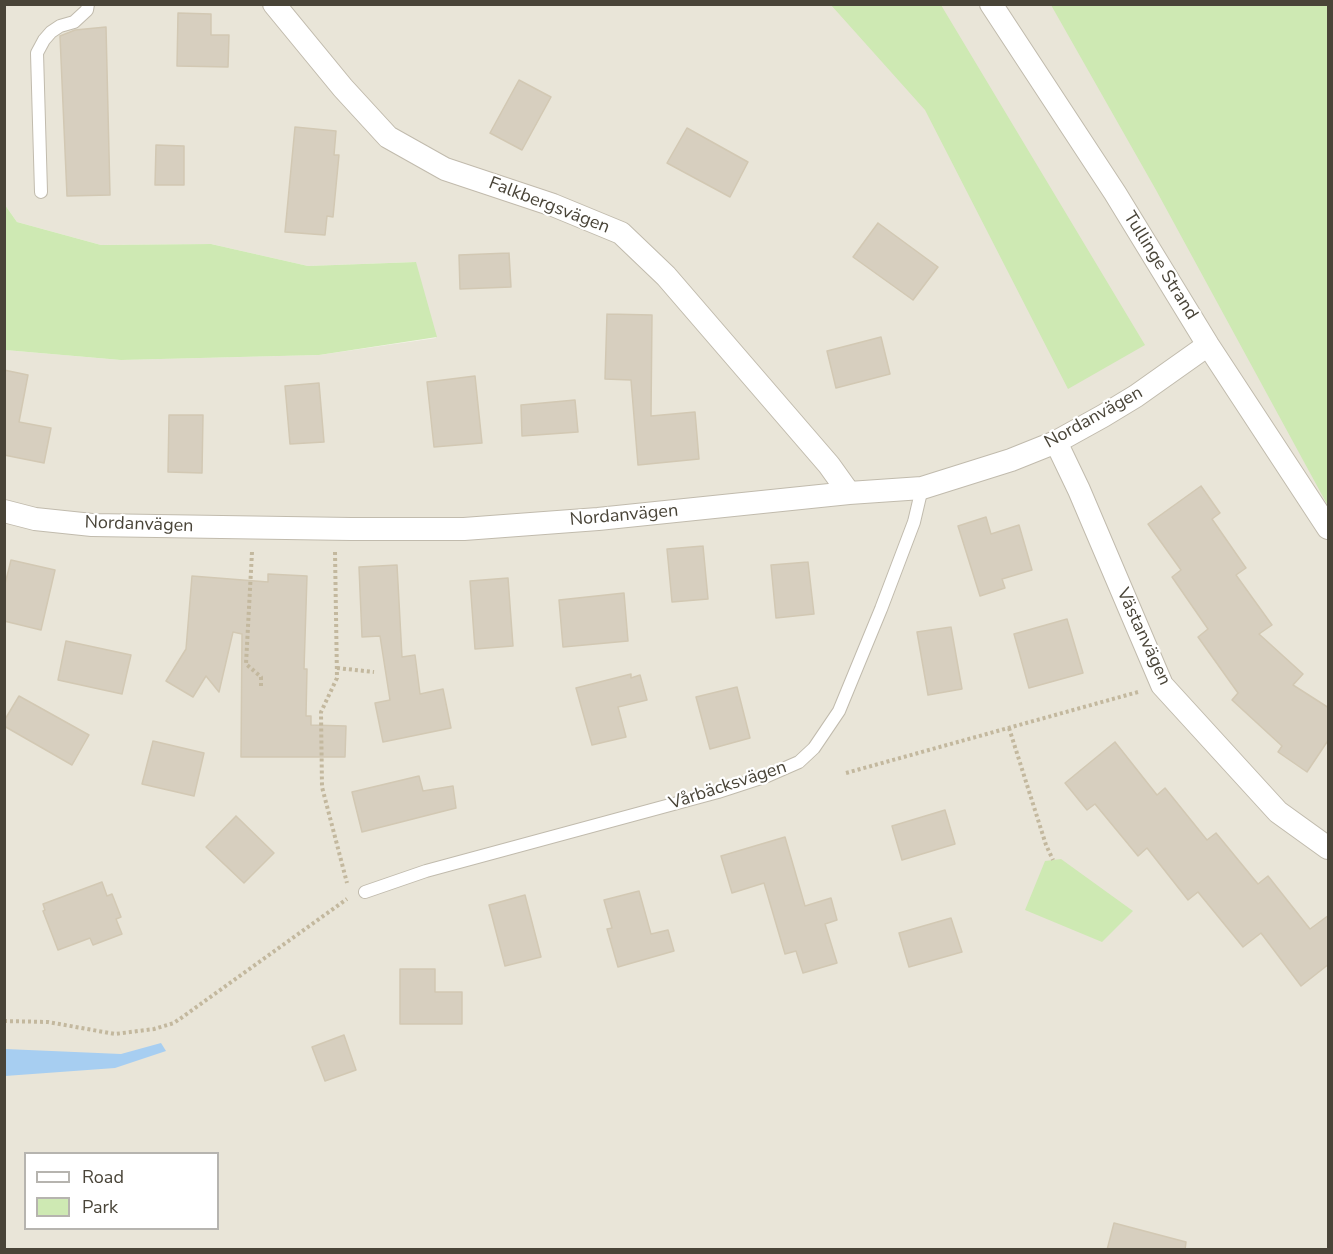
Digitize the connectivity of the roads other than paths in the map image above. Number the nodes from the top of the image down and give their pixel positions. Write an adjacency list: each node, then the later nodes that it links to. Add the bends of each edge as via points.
1 (88, 4): 4 (lane, via 74,22 51,32 37,53)
2 (274, 4): 8 (street, Falkbergsvägen, via 388,137 445,169 553,204 621,233 666,276)
3 (991, 4): 5 (street, Tullinge Strand, via 1115,193)
4 (41, 192)
5 (1208, 345): 6 (street, Nordanvägen, via 1136,396); 10 (street, Tullinge Strand)
6 (1056, 442): 7 (street, Nordanvägen); 11 (street, Västanvägen, via 1162,686 1278,813)
7 (922, 488): 8 (street, Nordanvägen); 12 (lane, Vårbäcksvägen, via 914,522 839,711 814,748 799,762 718,792 426,871)
8 (849, 493): 9 (street, Nordanvägen, via 464,529 92,525 35,519)
9 (4, 511)
10 (1329, 528)
11 (1329, 848)
12 (365, 892)

